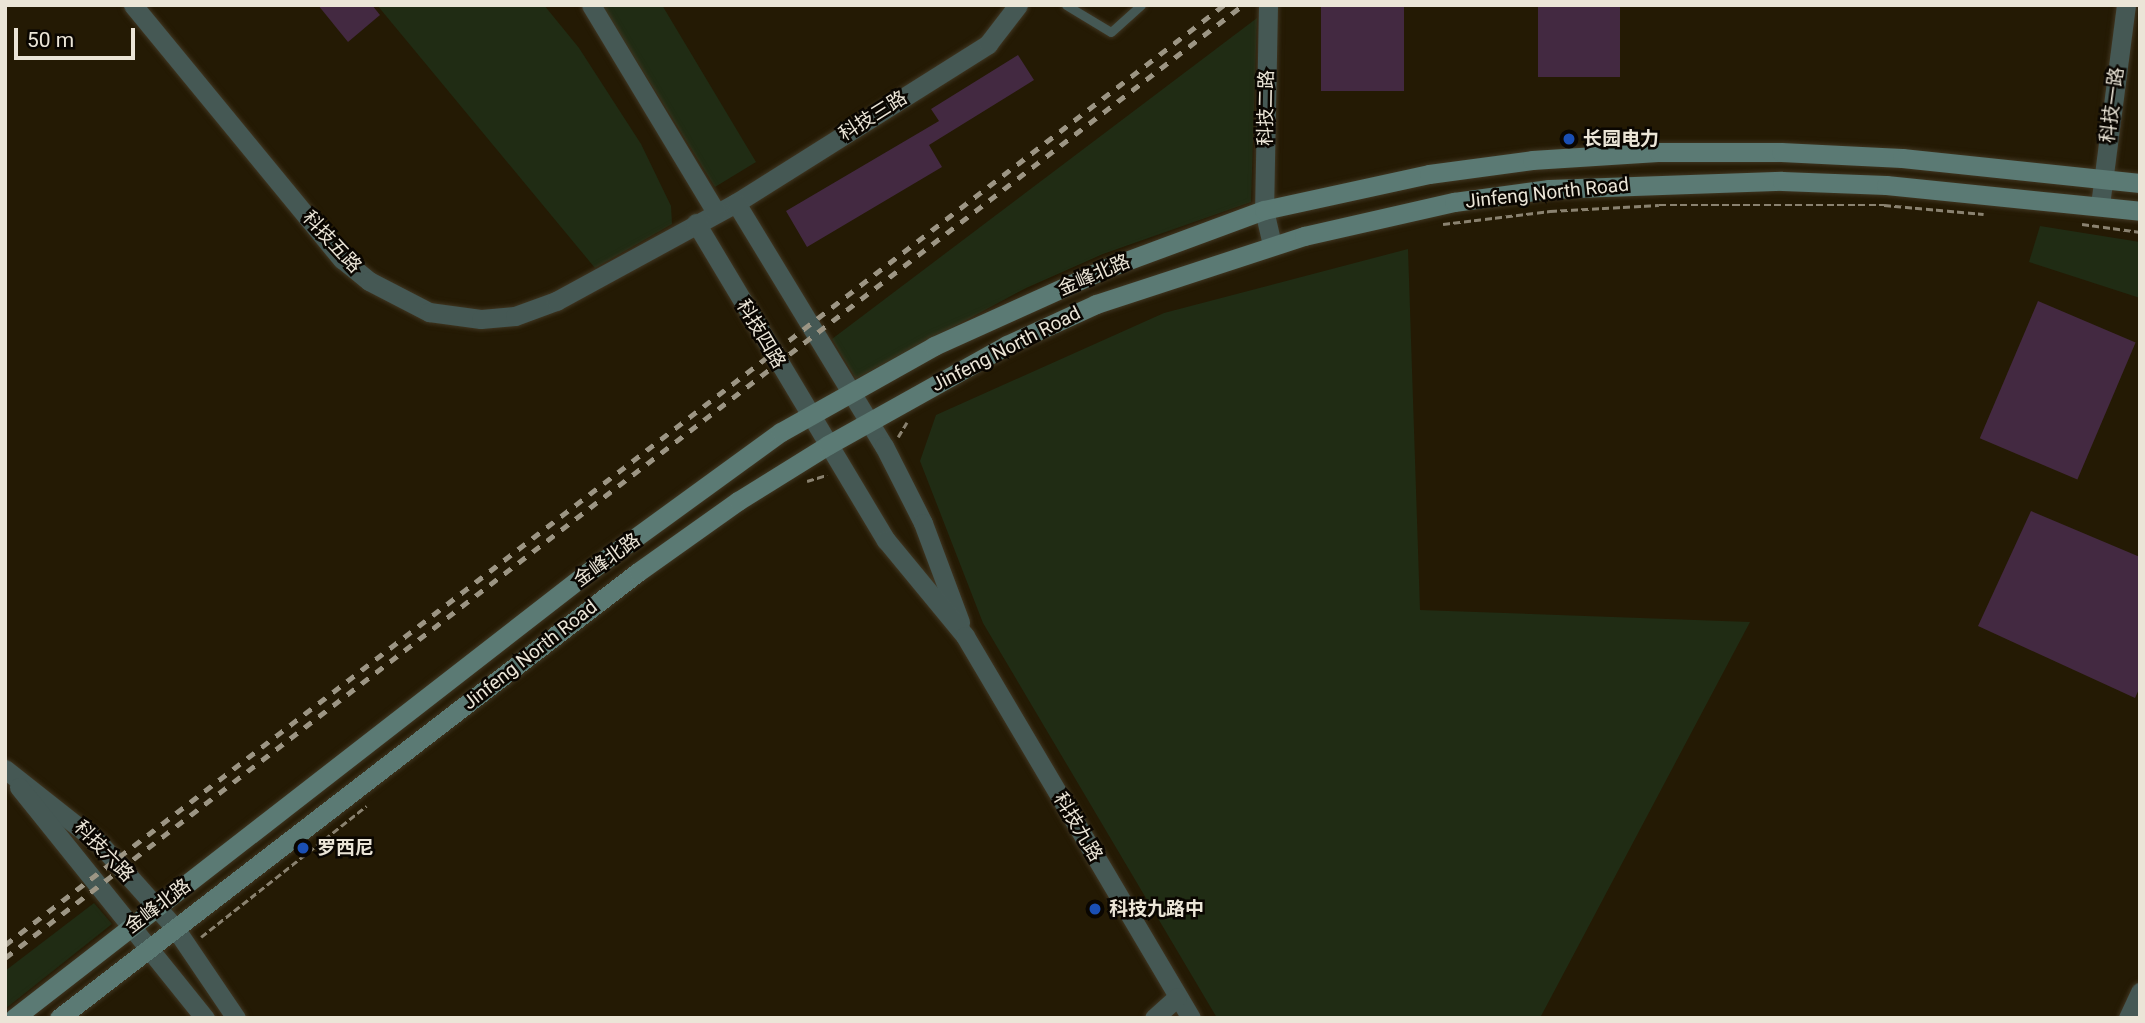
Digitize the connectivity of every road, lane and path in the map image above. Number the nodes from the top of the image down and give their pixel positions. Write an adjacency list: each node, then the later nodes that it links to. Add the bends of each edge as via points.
1 (134, 5): 16 (street, 科技五路, via 342,259 369,281 429,313 481,319 515,316 556,301)
2 (591, 5): 14 (street)
3 (1018, 5): 10 (street, 科技三路, via 988,44)
4 (1066, 5): 5 (lane, via 1111,32)
5 (1141, 5)
6 (1268, 5): 12 (street, 科技二路)
7 (2126, 5): 8 (street, 科技一路)
8 (2102, 178): 9 (main road, Jinfeng North Road); 11 (street, 科技一路); 12 (main road, Jinfeng North Road, via 1902,158 1658,152 1532,160 1429,174)
9 (2140, 183)
10 (736, 203): 14 (street, 科技三路); 21 (street)
11 (2100, 205): 13 (main road, Jinfeng North Road); 20 (main road, Jinfeng North Road, via 1886,185 1613,185 1454,202)
12 (1264, 210): 20 (street, 科技二路); 21 (main road, 金峰北路, via 1107,268 934,346)
13 (2140, 211)
14 (716, 212): 16 (street, 科技五路)
15 (1989, 215): 17 (path, via 1884,205 1659,205 1550,211)
16 (696, 223): 22 (street, 科技四路)
17 (1442, 224)
18 (2079, 224): 19 (path)
19 (2140, 232)
20 (1272, 244): 24 (main road, Jinfeng North Road, via 1096,303 1007,345)
21 (852, 390): 22 (main road, 金峰北路); 24 (street)
22 (808, 413): 25 (street, 科技四路); 32 (main road, 金峰北路, via 588,572)
23 (912, 413): 26 (path, via 899,436)
24 (869, 422): 25 (main road, Jinfeng North Road); 26 (street, 科技九路)
25 (828, 444): 27 (street, 科技九路); 34 (main road, Jinfeng North Road, via 638,572)
26 (884, 446): 29 (street, 科技九路, via 923,523)
27 (843, 470): 28 (path); 29 (street, 科技九路, via 886,540)
28 (803, 482)
29 (965, 636): 38 (street, 科技九路)
30 (5, 769): 32 (street, 科技六路, via 71,817); 33 (street, 科技六路)
31 (372, 802): 35 (path)
32 (157, 906): 33 (main road, 金峰北路); 34 (street, 科技六路)
33 (130, 927): 36 (street, 科技六路); 39 (main road, 金峰北路)
34 (175, 928): 35 (street, 科技六路); 36 (main road, Jinfeng North Road)
35 (189, 947): 42 (street, 科技六路)
36 (148, 948): 40 (main road, Jinfeng North Road); 41 (street, 科技六路)
37 (2140, 992): 45 (street)
38 (1177, 997): 43 (street); 44 (street, 科技九路)
39 (15, 1018)
40 (60, 1018)
41 (205, 1018)
42 (236, 1018)
43 (1154, 1018)
44 (1191, 1018)
45 (2128, 1018)

